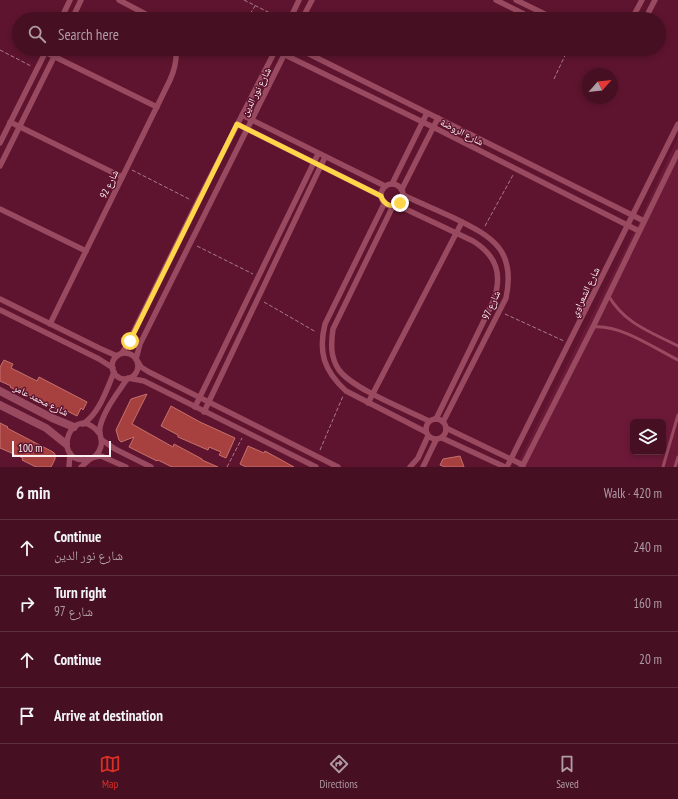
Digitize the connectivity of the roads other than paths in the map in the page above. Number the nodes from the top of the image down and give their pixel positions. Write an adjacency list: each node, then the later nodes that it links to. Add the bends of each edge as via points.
1 (70, 0): 10 (street)
2 (81, 0): 11 (street)
3 (119, 0): 12 (street)
4 (299, 0): 13 (street)
5 (312, 0): 14 (street)
6 (496, 0): 15 (street)
7 (516, 0): 16 (street)
8 (642, 0): 17 (street)
9 (654, 0): 18 (street)
10 (64, 12)
11 (75, 12)
12 (141, 12)
13 (293, 12)
14 (306, 12)
15 (520, 12)
16 (541, 12)
17 (636, 12)
18 (648, 12)
19 (44, 56): 31 (street)
20 (177, 56): 26 (street, شارع 92, via 175,70)
21 (272, 56): 28 (street, شارع نور الدين)
22 (284, 56): 30 (street, شارع نور الدين)
23 (294, 56): 32 (street, شارع الروضة)
24 (313, 56): 27 (street, شارع الروضة)
25 (54, 57): 26 (street); 35 (street)
26 (157, 107): 45 (street, شارع 92)
27 (427, 112): 29 (street, شارع الروضة); 32 (street)
28 (242, 115): 30 (street); 33 (street, شارع نور الدين)
29 (438, 118): 36 (street); 53 (street, شارع الروضة)
30 (252, 120): 37 (street, شارع نور الدين); 40 (street)
31 (10, 122): 35 (street); 38 (street)
32 (422, 122): 36 (street, شارع الروضة); 46 (street)
33 (237, 124): 37 (street); 66 (street, شارع نور الدين, via 127,345)
34 (678, 124): 53 (street, شارع الشعراوي)
35 (19, 126): 43 (street); 45 (street)
36 (433, 127): 48 (street); 56 (street, شارع الروضة)
37 (247, 130): 42 (street); 68 (street, شارع نور الدين, via 140,344)
38 (0, 143)
39 (678, 152): 54 (street)
40 (318, 154): 41 (street); 42 (street)
41 (325, 157): 44 (street); 47 (street)
42 (314, 163): 44 (street); 73 (street)
43 (0, 166)
44 (321, 166): 49 (street); 74 (street)
45 (122, 178): 59 (street, شارع 92)
46 (392, 184): 47 (street); 48 (street, via 398,185)
47 (385, 186): 49 (street)
48 (403, 192): 51 (street, via 402,200); 55 (street, شارع 97)
49 (381, 196): 50 (street)
50 (385, 202): 51 (street); 75 (street, via 324,324 322,336 324,361 329,372 346,391)
51 (395, 205): 58 (street, شارع 97); 72 (street, via 334,329 331,343 333,357 339,370)
52 (0, 208): 59 (street)
53 (632, 216): 54 (street, شارع الروضة); 56 (street, شارع الشعراوي)
54 (644, 221): 57 (street)
55 (462, 222): 58 (street); 82 (street, شارع 97, via 494,241 503,253 509,283 506,298)
56 (628, 225): 57 (street, شارع الروضة); 94 (street, شارع الشعراوي)
57 (639, 231): 60 (street)
58 (457, 232): 72 (street); 80 (street, شارع 97, via 483,247 491,256 496,267 497,291)
59 (86, 251): 63 (street, شارع 92)
60 (608, 295): 64 (street); 65 (lane, via 620,312 633,323)
61 (0, 299): 63 (street)
62 (0, 310): 69 (street, via 99,359)
63 (50, 324): 66 (street, via 99,348)
64 (593, 327): 67 (lane, via 619,330); 95 (street)
65 (678, 346)
66 (120, 354): 68 (street, via 130,354); 69 (street, via 113,361)
67 (678, 360)
68 (137, 361): 70 (street, via 138,369); 73 (street, via 149,372)
69 (113, 370): 70 (street, via 120,378); 83 (street, via 107,390 92,417)
70 (127, 378): 77 (street, via 144,381); 86 (street, via 103,418)
71 (0, 392): 84 (street, شارع محمد عامر)
72 (372, 394): 75 (street); 81 (street)
73 (200, 398): 74 (street); 77 (street)
74 (208, 403): 78 (street); 101 (street)
75 (368, 403): 87 (street)
76 (0, 405): 90 (street, via 46,428)
77 (195, 407): 78 (street)
78 (204, 412): 100 (street)
79 (678, 415): 105 (lane)
80 (436, 419): 81 (street); 82 (street)
81 (429, 421): 87 (street, via 426,426)
82 (444, 422): 85 (street)
83 (83, 424): 84 (street); 86 (street, via 92,426)
84 (74, 427): 90 (street, via 68,434)
85 (446, 428): 88 (street, via 445,435); 94 (street)
86 (99, 433): 89 (street)
87 (427, 434): 88 (street, via 432,439); 102 (street, via 418,458)
88 (439, 439): 103 (street); 104 (street)
89 (102, 440): 93 (street, via 100,449); 99 (street, via 114,449)
90 (66, 444): 91 (street)
91 (70, 453): 93 (street, via 79,459); 96 (street)
92 (678, 457): 106 (lane)
93 (92, 458): 97 (street); 98 (street, via 101,456)
94 (511, 459): 95 (street); 104 (street, شارع الشعراوي)
95 (522, 466)
96 (69, 467)
97 (81, 467)
98 (126, 467)
99 (151, 467)
100 (316, 467)
101 (338, 467)
102 (410, 467)
103 (423, 467)
104 (506, 467)
105 (663, 467)
106 (675, 467)

